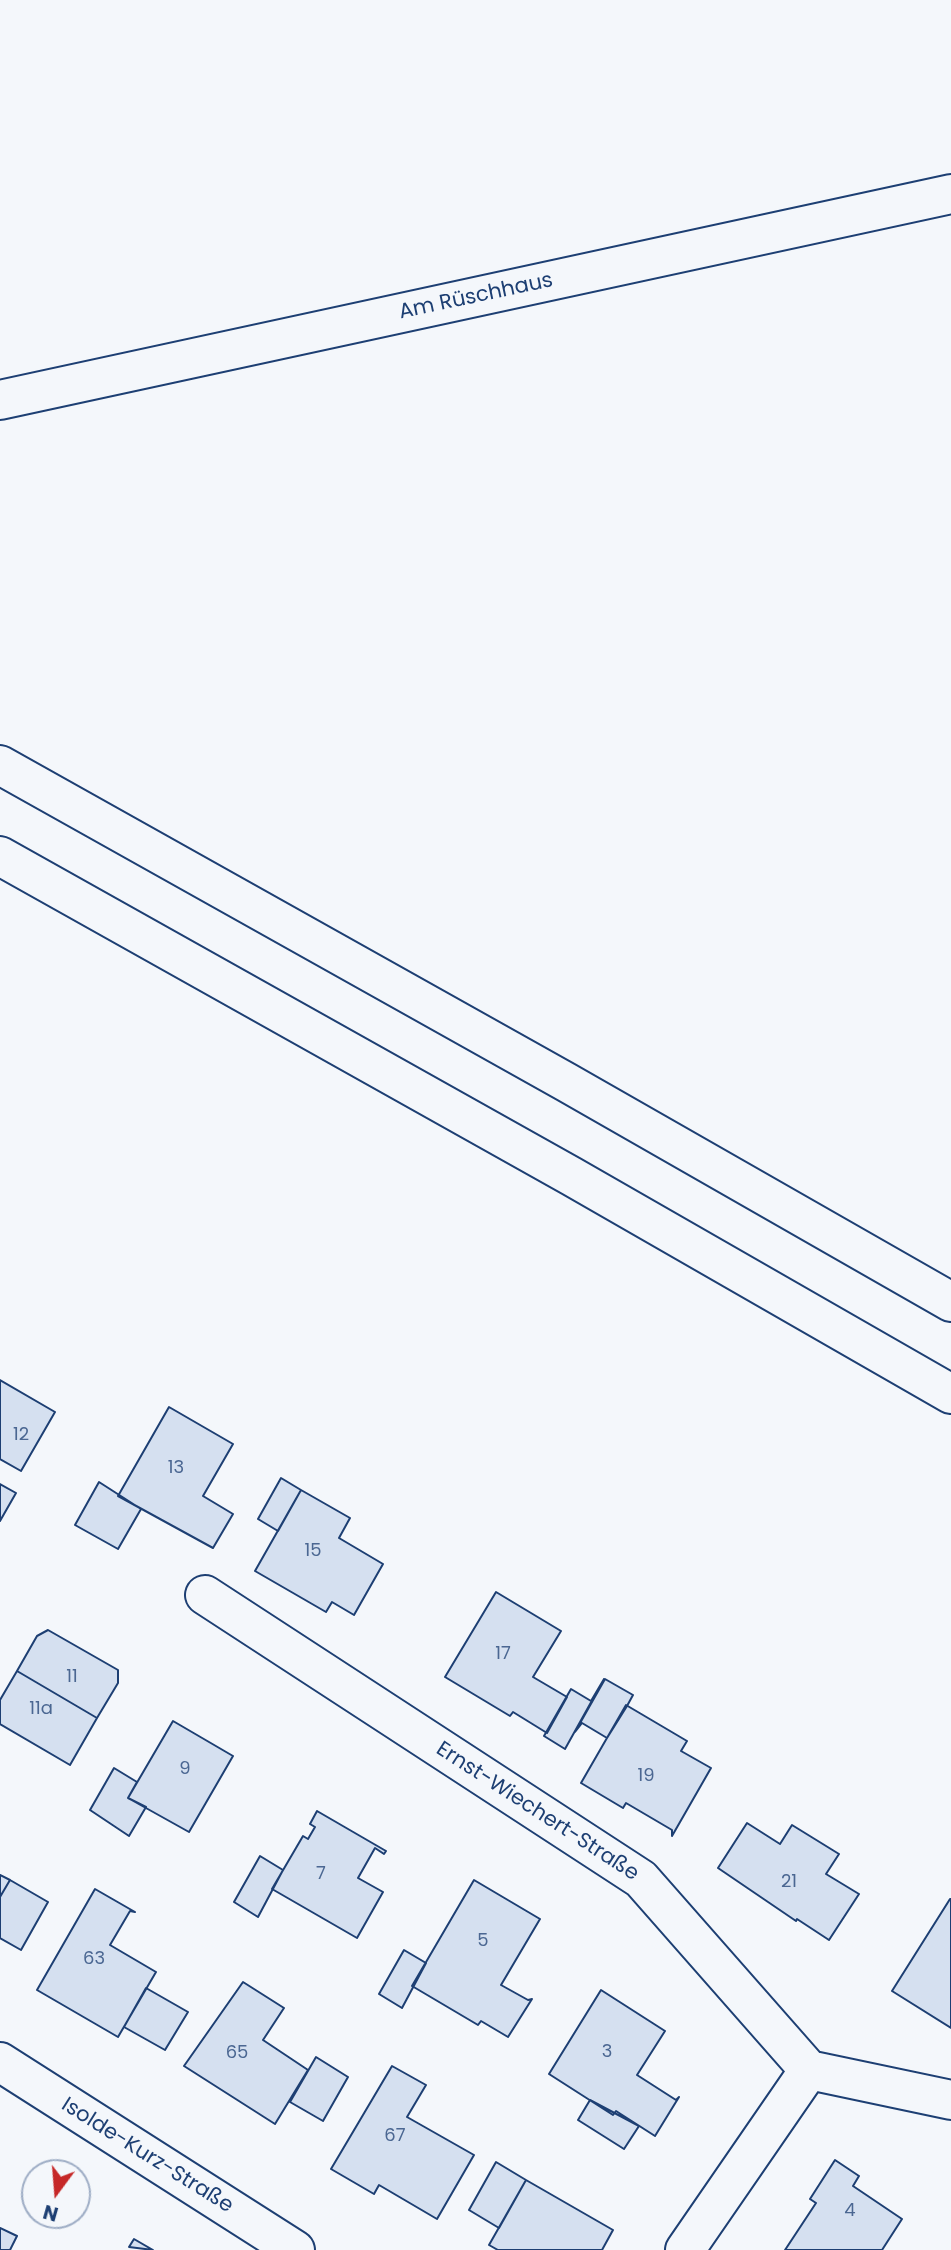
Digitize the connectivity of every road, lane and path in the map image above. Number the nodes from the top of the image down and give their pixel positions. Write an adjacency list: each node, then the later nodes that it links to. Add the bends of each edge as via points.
1 (951, 194): 2 (main road, Am Rüschhaus)
2 (0, 400)
3 (0, 765): 5 (main road)
4 (0, 856): 6 (main road)
5 (951, 1303)
6 (951, 1394)
7 (205, 1595): 9 (main road, Ernst-Wiechert-Straße, via 641,1879)
8 (0, 2062): 11 (main road, Isolde-Kurz-Straße)
9 (809, 2070): 10 (main road); 12 (main road)
10 (951, 2100)
11 (295, 2250)
12 (685, 2250)

